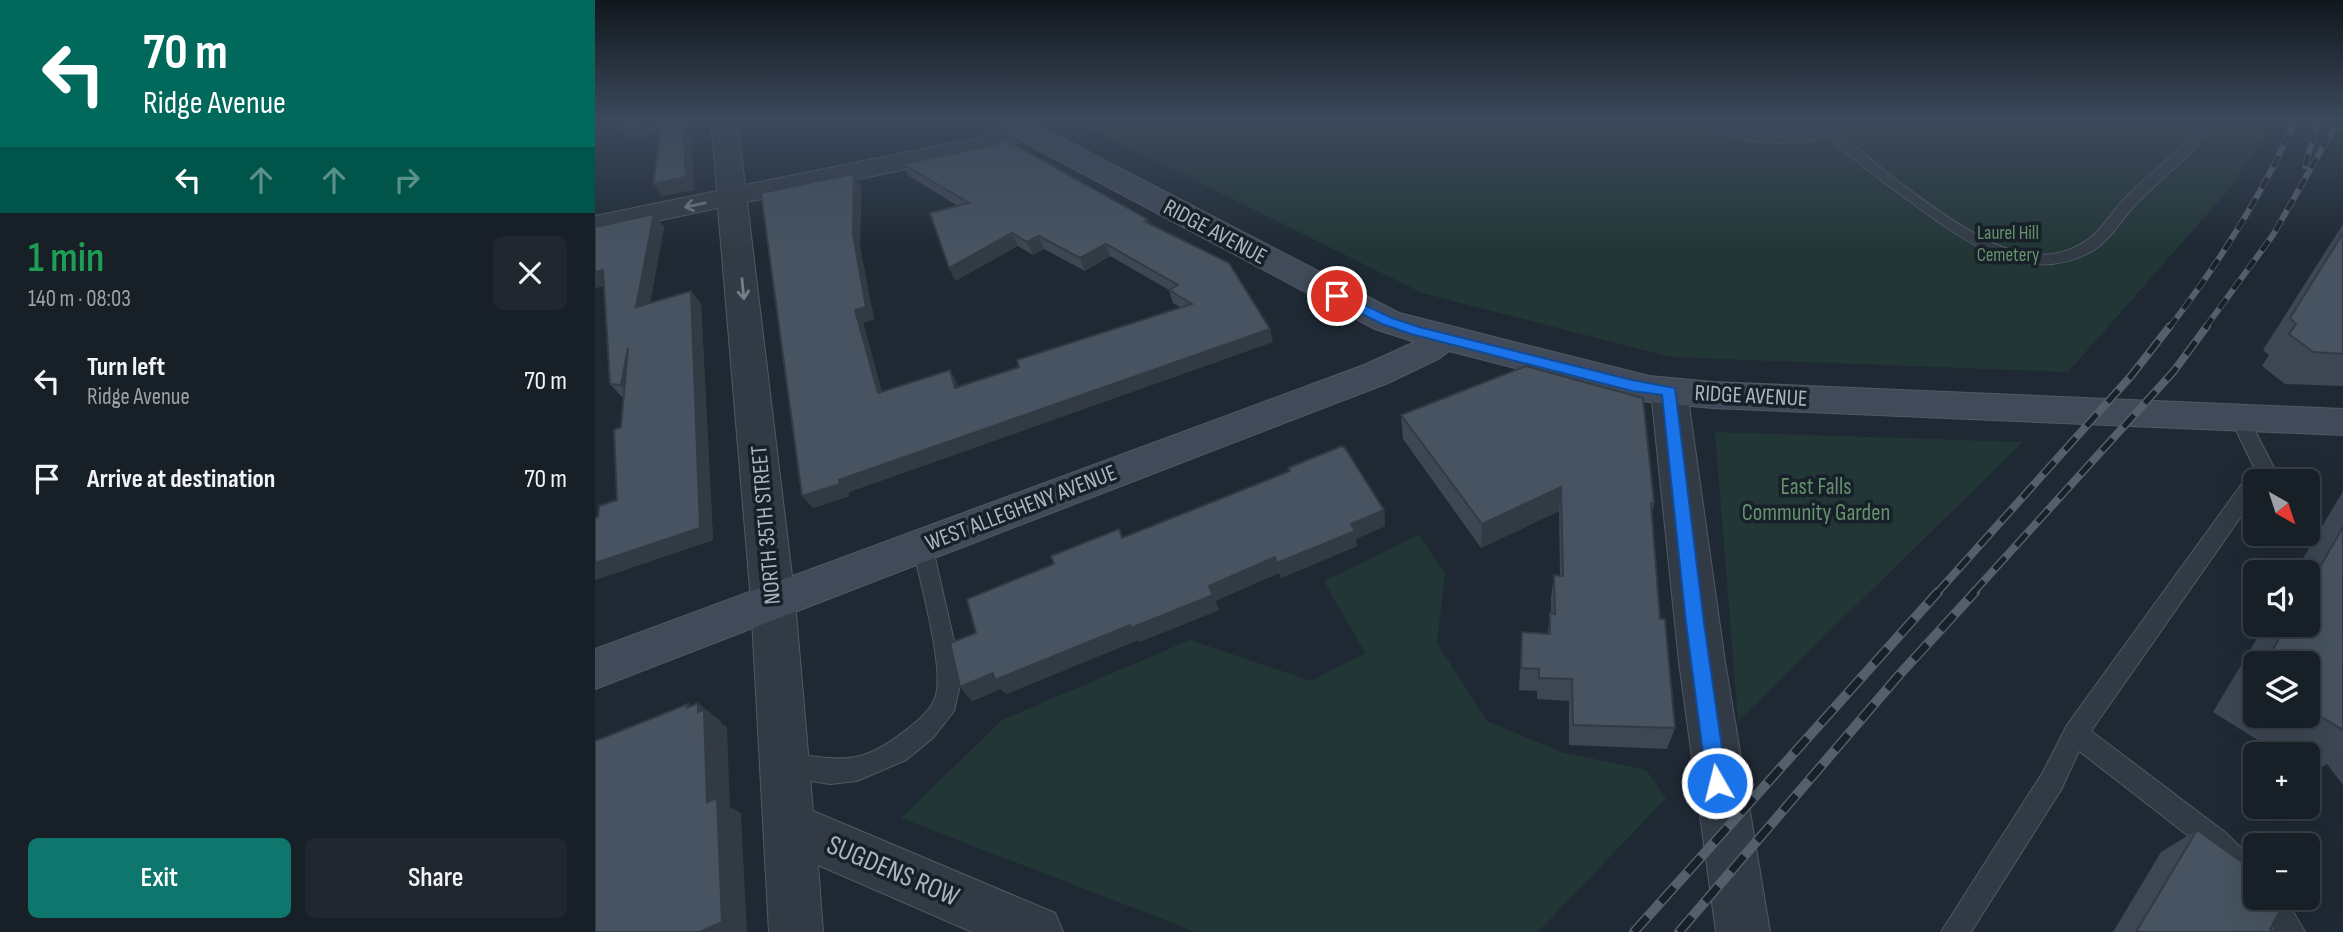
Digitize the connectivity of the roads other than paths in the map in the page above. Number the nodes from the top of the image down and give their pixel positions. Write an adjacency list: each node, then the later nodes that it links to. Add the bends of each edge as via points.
1 (730, 162): 6 (street, NORTH 35TH STREET)
2 (900, 162): 6 (street)
3 (1086, 162): 8 (main road, RIDGE AVENUE, via 1361,309)
4 (1868, 162): 5 (lane, via 1973,239 2006,255 2042,260 2077,253 2095,243 2127,203)
5 (2172, 162)
6 (734, 197): 7 (street, one-way to 7); 13 (street, NORTH 35TH STREET, one-way to 13)
7 (595, 225)
8 (1442, 338): 9 (main road, RIDGE AVENUE); 12 (main road, WEST ALLEGHENY AVENUE, via 1376,374)
9 (1669, 391): 10 (main road, RIDGE AVENUE); 22 (street, via 1695,623)
10 (2239, 418): 11 (main road, RIDGE AVENUE); 15 (lane, via 2264,468)
11 (2343, 422)
12 (922, 545): 13 (main road, WEST ALLEGHENY AVENUE); 16 (lane, via 951,676 946,703 925,730 897,752 857,769 831,772)
13 (773, 601): 14 (main road, WEST ALLEGHENY AVENUE); 16 (street, NORTH 35TH STREET)
14 (595, 669)
15 (2075, 733): 18 (lane, via 2217,842); 23 (lane, via 2052,781)
16 (784, 767): 17 (street, NORTH 35TH STREET)
17 (788, 826): 20 (street, NORTH 35TH STREET); 21 (street, SUGDENS ROW)
18 (2243, 869)
19 (2277, 910): 24 (lane)
20 (796, 932)
21 (1036, 932)
22 (1743, 932)
23 (1955, 932)
24 (2291, 932)

